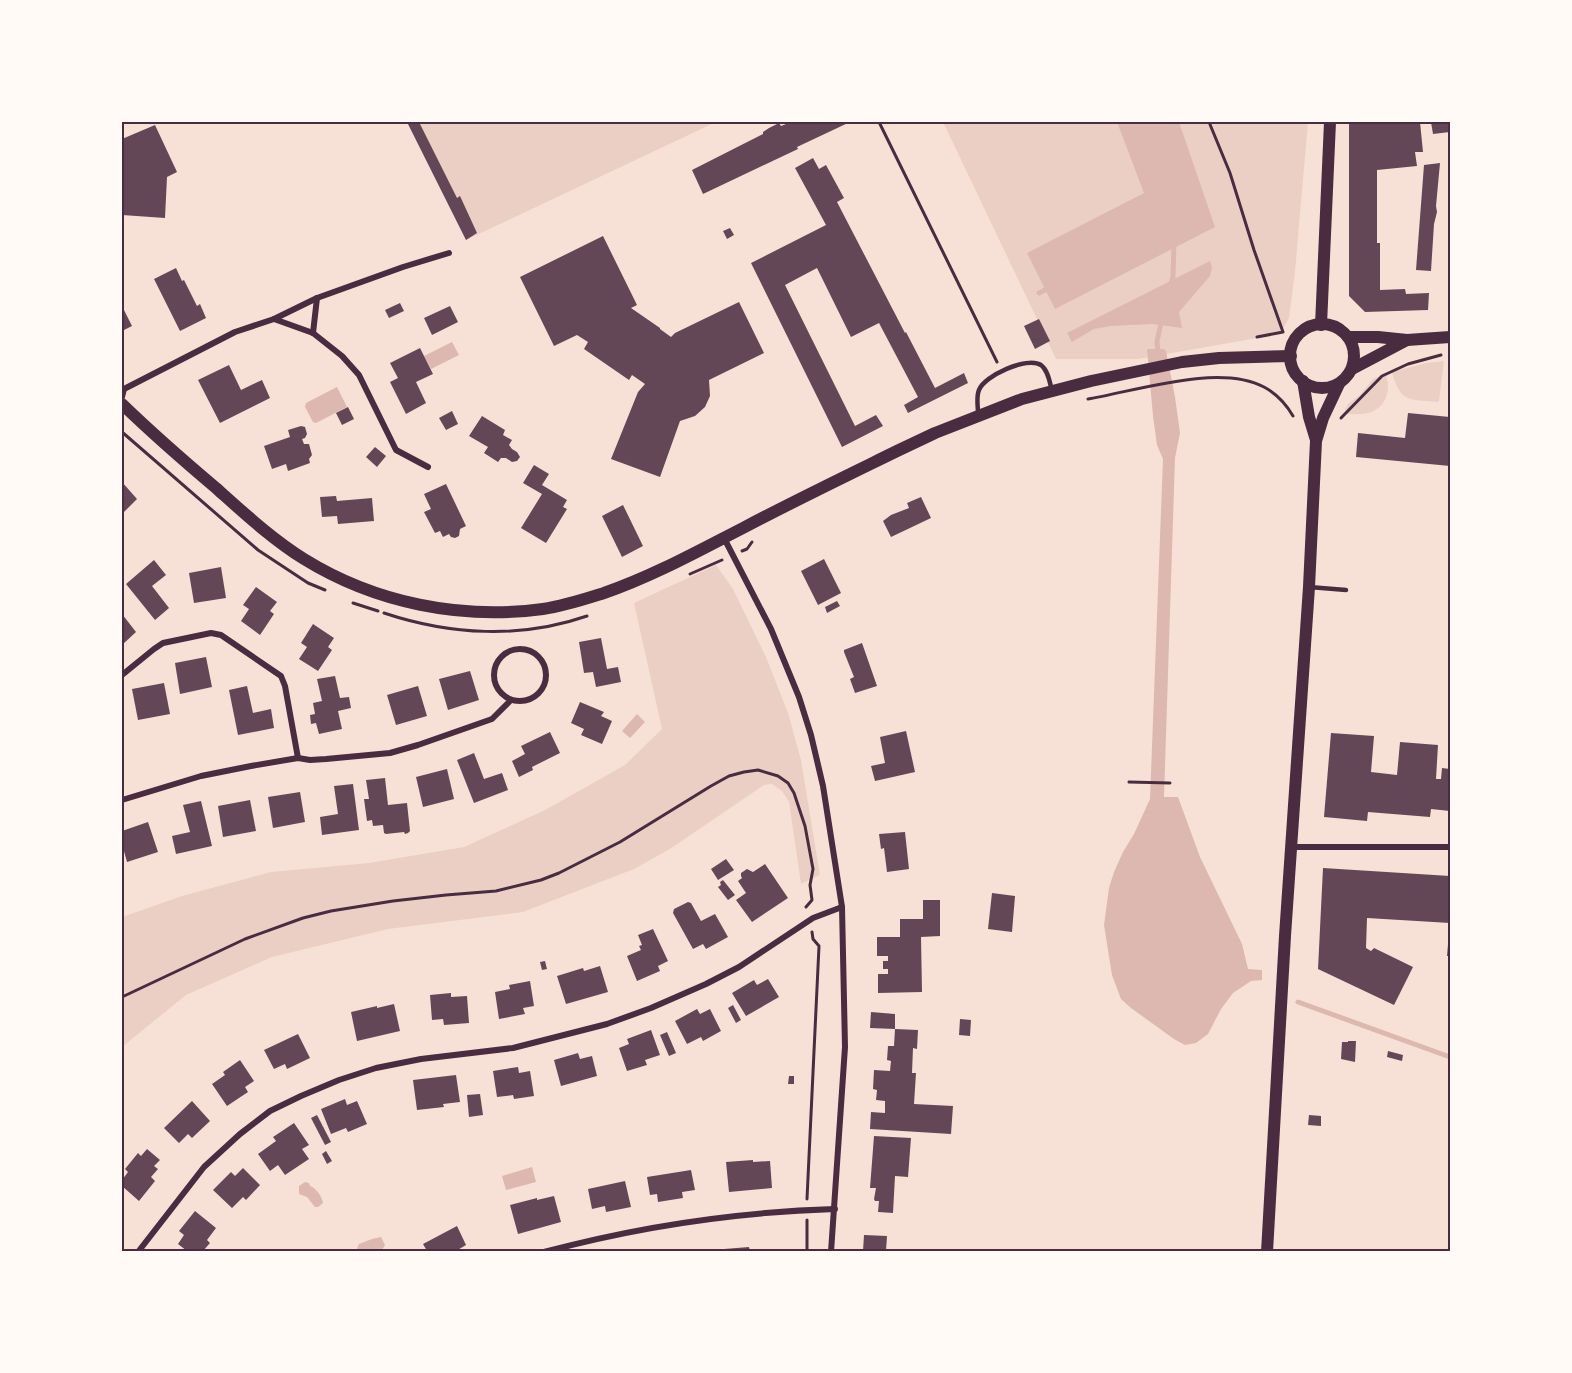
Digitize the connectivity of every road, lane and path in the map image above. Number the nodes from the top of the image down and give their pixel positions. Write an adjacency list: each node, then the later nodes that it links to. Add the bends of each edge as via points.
1 (879, 122): 16 (path)
2 (1209, 122): 9 (path, via 1283,332)
3 (1330, 122): 7 (main road)
4 (449, 252): 5 (street)
5 (317, 298): 6 (street); 8 (street)
6 (274, 319): 8 (street); 20 (street, via 196,351 124,388)
7 (1321, 325): 10 (main road, via 1341,330); 14 (main road, via 1304,330 1297,337)
8 (313, 333): 28 (street, via 359,375 396,450)
9 (1257, 337)
10 (1348, 337): 12 (main road); 15 (main road, via 1353,347)
11 (1450, 337): 12 (main road)
12 (1407, 340): 15 (main road)
13 (1450, 353): 25 (path, via 1408,364 1382,376)
14 (1291, 356): 17 (main road, via 1292,366); 19 (main road, via 1182,362)
15 (1352, 369): 18 (main road)
16 (1002, 371): 19 (lane, via 1028,363 1041,365); 23 (lane, via 980,387)
17 (1303, 381): 18 (main road, via 1321,388); 27 (main road)
18 (1339, 384): 27 (main road)
19 (1052, 391): 23 (main road)
20 (122, 396)
21 (1082, 400): 24 (path, via 1179,381 1225,377 1264,387 1279,397)
22 (122, 404): 29 (main road, via 288,548 356,585 413,603 470,611 544,609 626,585)
23 (978, 416): 29 (main road, via 897,451)
24 (1293, 417)
25 (1341, 418)
26 (122, 432): 35 (path, via 258,550 308,583)
27 (1316, 441): 33 (main road)
28 (428, 466)
29 (724, 538): 31 (street)
30 (754, 538): 31 (path, via 747,549)
31 (733, 555): 32 (path); 46 (street, via 771,629 811,735)
32 (683, 578)
33 (1309, 587): 34 (lane); 44 (main road)
34 (1346, 590)
35 (328, 591)
36 (347, 600): 37 (path, via 409,622 463,631 536,629)
37 (596, 613)
38 (122, 675): 40 (street, via 163,643 211,633 220,635 281,676)
39 (511, 700): 39 (street, via 534,697 544,685 542,661 529,651 511,650 494,670 497,688); 40 (street, via 492,719 390,753)
40 (298, 758): 43 (street, via 201,776)
41 (1129, 782): 42 (path)
42 (1170, 783)
43 (122, 800)
44 (1291, 847): 45 (street); 55 (main road)
45 (1450, 847)
46 (842, 907): 47 (street); 49 (street, via 844,1047)
47 (806, 922): 48 (path, via 801,914 812,900 813,869 798,801 783,779 758,770 729,776 620,842 541,880 496,891 393,901 303,918 244,939); 50 (path, via 819,946); 51 (street, via 731,971 607,1024 513,1048 376,1068 270,1111 204,1167)
48 (122, 997)
49 (835, 1209): 50 (street); 54 (street)
50 (807, 1210): 52 (street, via 677,1223); 53 (path)
51 (138, 1251)
52 (544, 1251)
53 (807, 1251)
54 (831, 1251)
55 (1267, 1251)

